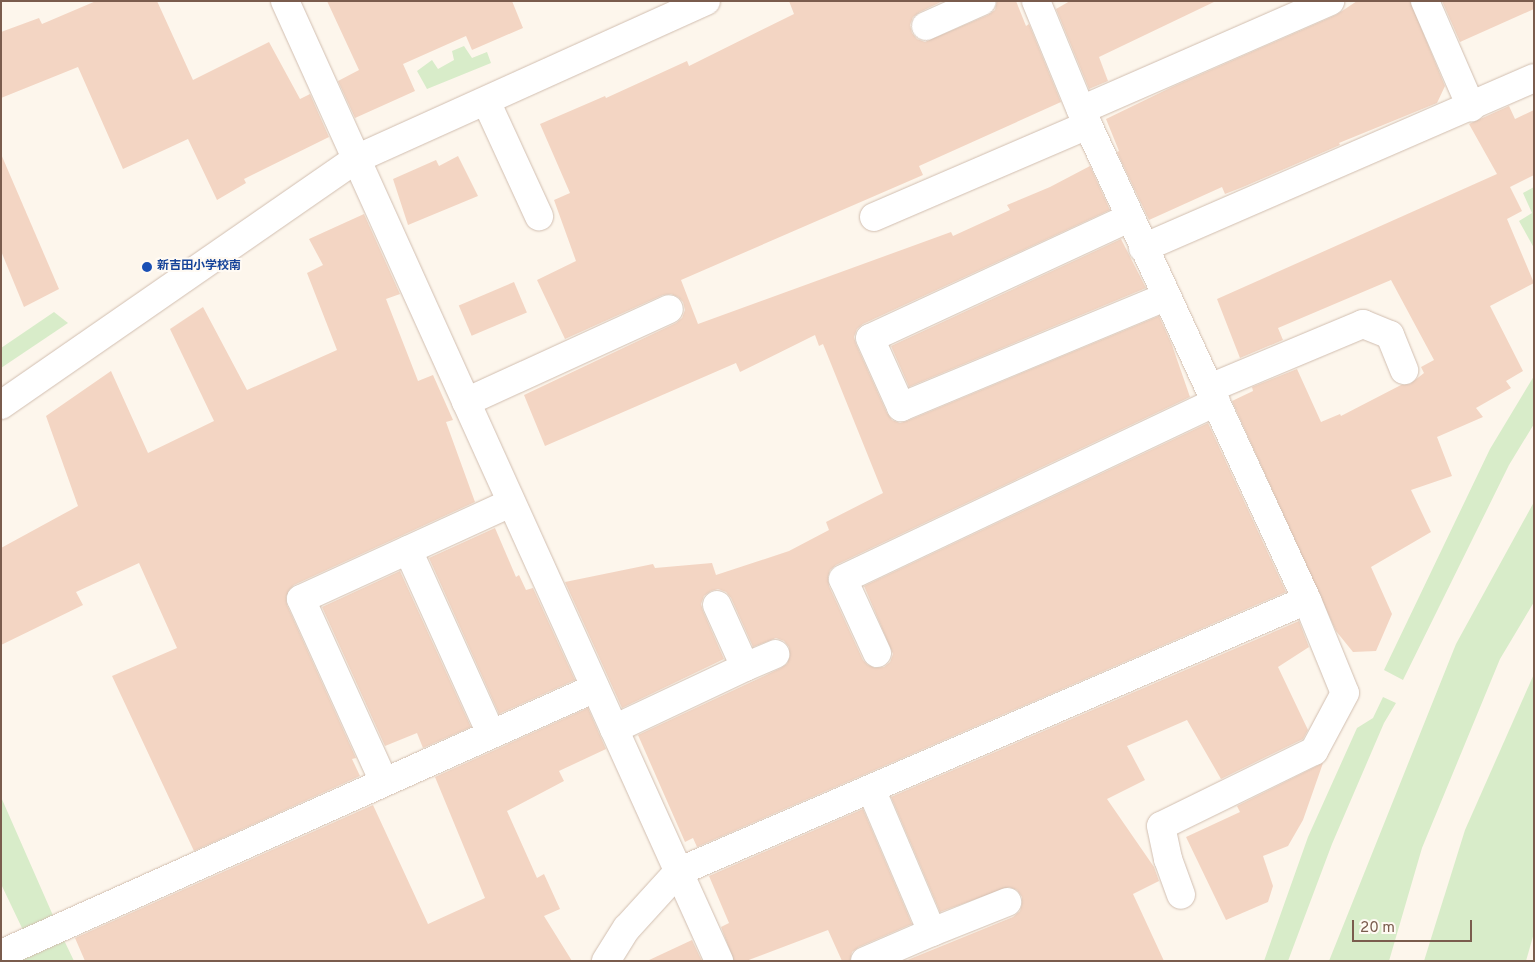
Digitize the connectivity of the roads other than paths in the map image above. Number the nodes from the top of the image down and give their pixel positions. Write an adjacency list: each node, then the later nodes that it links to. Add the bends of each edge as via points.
1 (285, 1): 12 (street)
2 (982, 1): 7 (street)
3 (1036, 1): 11 (street)
4 (1330, 1): 11 (street)
5 (1425, 1): 10 (street)
6 (705, 2): 9 (street)
7 (926, 26)
8 (1534, 78): 10 (street)
9 (486, 101): 12 (street); 13 (street)
10 (1471, 106): 16 (street)
11 (1084, 118): 14 (street); 15 (street)
12 (356, 159): 21 (street); 22 (street)
13 (539, 216)
14 (874, 217)
15 (1129, 218): 16 (street); 17 (street, via 870,338 901,407)
16 (1143, 248): 17 (street)
17 (1165, 297): 20 (street)
18 (669, 310): 21 (street)
19 (1404, 370): 20 (street, via 1390,335 1363,324)
20 (1213, 395): 25 (street); 27 (street, via 843,579)
21 (466, 402): 23 (street)
22 (1, 405)
23 (511, 503): 24 (street); 30 (street)
24 (408, 550): 32 (street); 33 (street, via 301,599)
25 (1307, 600): 34 (street); 36 (street, via 1345,693 1314,752 1161,826)
26 (717, 606): 29 (street)
27 (877, 653)
28 (775, 654): 29 (street)
29 (745, 667): 31 (street)
30 (595, 688): 31 (street); 32 (street)
31 (614, 729): 35 (street)
32 (491, 734): 33 (street)
33 (384, 782): 39 (street)
34 (871, 789): 35 (street); 38 (street)
35 (678, 872): 40 (street, via 627,928); 41 (street)
36 (1181, 895)
37 (1007, 902): 38 (street)
38 (932, 932): 42 (street)
39 (1, 954)
40 (606, 961)
41 (719, 961)
42 (865, 961)

